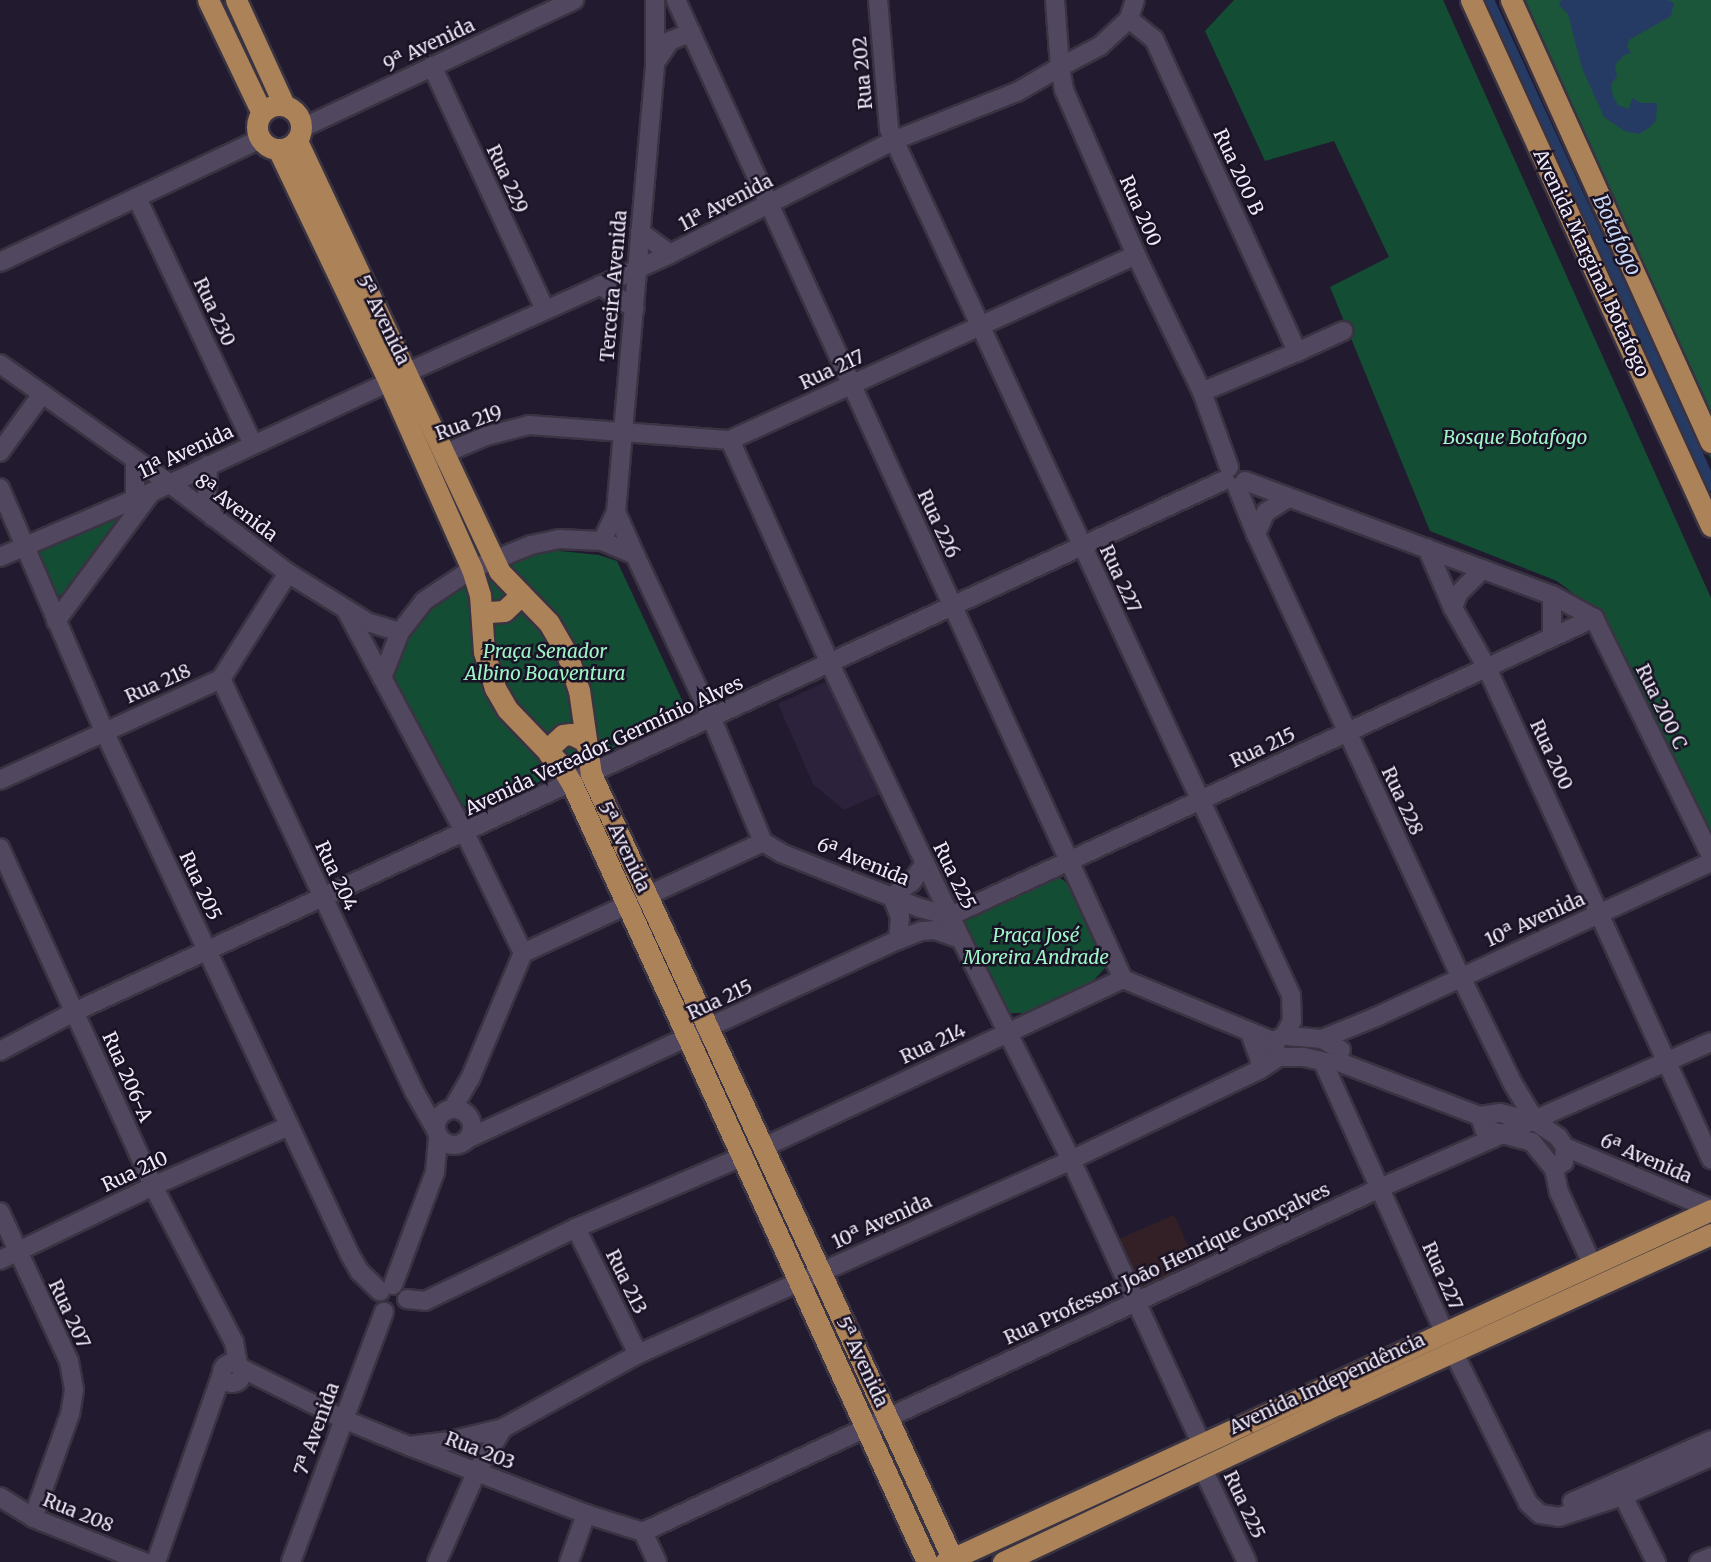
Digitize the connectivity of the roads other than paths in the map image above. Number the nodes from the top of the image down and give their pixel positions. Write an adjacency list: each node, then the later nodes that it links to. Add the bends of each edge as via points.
1 (208, 0): 18 (main road)
2 (236, 0): 17 (main road)
3 (574, 0): 15 (street, 9ª Avenida)
4 (655, 0): 12 (street, Terceira Avenida)
5 (1055, 0): 16 (street, Rua 200)
6 (1135, 0): 11 (street)
7 (1471, 0): 57 (main road, Avenida Marginal Botafogo)
8 (1511, 0): 42 (main road, Avenida Marginal Botafogo)
9 (877, 2): 20 (street, Rua 202, via 889,129)
10 (679, 7): 12 (street); 13 (street, Rua 226)
11 (1129, 19): 16 (street, via 1101,46); 33 (street, Rua 200 B, via 1154,39)
12 (656, 26): 14 (street, Terceira Avenida)
13 (691, 32): 14 (street, via 670,41); 22 (street, Rua 226)
14 (655, 63): 23 (street, Terceira Avenida)
15 (432, 66): 19 (street, 9ª Avenida); 29 (street, Rua 229)
16 (1060, 67): 20 (street, 11ª Avenida, via 1017,92); 25 (street, Rua 200, via 1064,90)
17 (284, 105): 18 (main road); 19 (main road, 5ª Avenida, via 298,116)
18 (262, 113): 19 (main road, via 257,125)
19 (284, 139): 21 (street, 9ª Avenida); 35 (main road, 5ª Avenida)
20 (895, 141): 22 (street, 11ª Avenida); 31 (street, Rua 227)
21 (137, 198): 26 (street, 9ª Avenida); 43 (street, Rua 230)
22 (771, 204): 24 (street, 11ª Avenida); 36 (street, Rua 226)
23 (640, 232): 24 (street); 27 (street, Terceira Avenida)
24 (670, 254): 27 (street, 11ª Avenida)
25 (1136, 255): 31 (street, Rua 217); 37 (street, Rua 200)
26 (0, 262)
27 (637, 268): 28 (street, 11ª Avenida); 30 (street, Terceira Avenida)
28 (600, 285): 29 (street, 11ª Avenida); 30 (street)
29 (545, 309): 35 (street, 11ª Avenida)
30 (635, 309): 40 (street, Terceira Avenida)
31 (977, 325): 36 (street, Rua 217); 61 (street, Rua 227)
32 (1343, 331): 33 (street)
33 (1297, 352): 37 (street)
34 (0, 364): 38 (street, 8ª Avenida)
35 (399, 377): 43 (street, 11ª Avenida); 45 (main road, 5ª Avenida); 47 (main road, 5ª Avenida)
36 (850, 385): 41 (street, Rua 217); 71 (street, Rua 226)
37 (1202, 392): 49 (street, Rua 200)
38 (42, 394): 44 (street); 46 (street, 8ª Avenida)
39 (529, 425): 40 (street, Rua 217); 45 (street, Rua 219)
40 (621, 432): 41 (street, Rua 217); 55 (street, Terceira Avenida)
41 (730, 439): 79 (street, Rua 225)
42 (1711, 442)
43 (253, 444): 48 (street, 11ª Avenida)
44 (0, 452)
45 (444, 454): 47 (street, Rua 219); 65 (main road, 5ª Avenida)
46 (135, 460): 50 (street, 8ª Avenida); 54 (street)
47 (424, 463): 66 (main road, 5ª Avenida)
48 (208, 465): 50 (street, 11ª Avenida); 56 (street)
49 (1234, 479): 53 (street); 58 (street, Rua 228); 61 (street, Avenida Vereador Germínio Alves)
50 (169, 483): 52 (street, 11ª Avenida); 56 (street, 8ª Avenida)
51 (0, 488): 60 (street, Rua 205)
52 (152, 492): 54 (street, 11ª Avenida); 76 (street)
53 (1288, 498): 58 (street, via 1266,512); 62 (street)
54 (135, 500): 60 (street, 11ª Avenida)
55 (616, 512): 59 (street, Terceira Avenida); 63 (street, Terceira Avenida)
56 (212, 517): 68 (street, 8ª Avenida)
57 (1711, 526)
58 (1256, 534): 85 (street, Rua 228)
59 (602, 541): 63 (street); 65 (street, via 559,539)
60 (23, 546): 64 (street, 11ª Avenida); 76 (street, Rua 205)
61 (1082, 548): 71 (street, Avenida Vereador Germínio Alves); 91 (street, Rua 227)
62 (1427, 548): 67 (street); 72 (street, Rua 200)
63 (635, 555): 83 (street, Terceira Avenida)
64 (0, 557)
65 (493, 559): 66 (street); 69 (main road, 5ª Avenida)
66 (472, 569): 73 (main road, 5ª Avenida); 77 (street, via 424,601)
67 (1483, 569): 70 (street); 72 (street, via 1458,594)
68 (288, 573): 74 (street, 8ª Avenida); 82 (street, Rua 218)
69 (518, 593): 73 (main road, via 504,611); 86 (main road, 5ª Avenida, via 549,623 567,654 579,690)
70 (1552, 595): 75 (street); 78 (street)
71 (953, 607): 79 (street, Avenida Vereador Germínio Alves); 97 (street, Rua 226)
72 (1453, 608): 80 (street, Rua 200)
73 (481, 609): 87 (main road, 5ª Avenida, via 484,653 495,688 523,729)
74 (346, 610): 77 (street, 8ª Avenida); 81 (street, 8ª Avenida)
75 (1594, 618): 78 (street, Rua 215); 95 (street, Rua 200 C)
76 (56, 621): 84 (street, Rua 205)
77 (400, 632): 81 (street)
78 (1552, 636): 80 (street, Rua 215)
79 (830, 664): 83 (street, Avenida Vereador Germínio Alves); 96 (street, Rua 225)
80 (1487, 668): 85 (street, Rua 215); 102 (street, Rua 200)
81 (382, 678): 92 (street, 8ª Avenida)
82 (220, 679): 84 (street, Rua 218); 100 (street, Rua 204)
83 (712, 719): 88 (street, Avenida Vereador Germínio Alves); 93 (street, Terceira Avenida)
84 (104, 731): 89 (street, Rua 218); 106 (street, Rua 205)
85 (1347, 732): 91 (street, Rua 215); 108 (street, Rua 228)
86 (585, 741): 87 (main road, via 571,734 563,736 551,746); 88 (main road, 5ª Avenida)
87 (550, 754): 90 (main road, 5ª Avenida)
88 (591, 774): 90 (street, Avenida Vereador Germínio Alves); 98 (main road, 5ª Avenida)
89 (0, 780)
90 (572, 784): 92 (street, Avenida Vereador Germínio Alves); 101 (main road, 5ª Avenida)
91 (1200, 800): 97 (street, Rua 215); 118 (street, Rua 227, via 1291,995 1292,1021)
92 (465, 833): 100 (street, Avenida Vereador Germínio Alves); 107 (street, 8ª Avenida)
93 (763, 842): 98 (street); 99 (street, 6ª Avenida)
94 (0, 848): 110 (street, Rua 206-A)
95 (1711, 859): 102 (street, 10ª Avenida)
96 (925, 863): 99 (street, via 912,882); 103 (street, Rua 225)
97 (1068, 868): 103 (street, Rua 215); 109 (street, Rua 226)
98 (647, 896): 101 (street); 113 (main road, 5ª Avenida)
99 (892, 896): 103 (street, 6ª Avenida); 104 (street, via 900,917)
100 (323, 897): 106 (street, Avenida Vereador Germínio Alves); 127 (street, Rua 204, via 414,1091)
101 (625, 906): 107 (street); 115 (main road, 5ª Avenida)
102 (1600, 914): 108 (street, 10ª Avenida); 121 (street, Rua 200)
103 (950, 916): 105 (street, Rua 225)
104 (898, 940): 105 (street, Rua 215, via 935,930); 113 (street, Rua 215)
105 (961, 940): 112 (street, Rua 225)
106 (207, 951): 110 (street, Avenida Vereador Germínio Alves); 128 (street, Rua 205)
107 (523, 953): 127 (street)
108 (1461, 977): 111 (street, 10ª Avenida); 123 (street, Rua 228)
109 (1123, 979): 112 (street, Rua 214); 114 (street, 6ª Avenida)
110 (75, 1012): 119 (street, Avenida Vereador Germínio Alves); 135 (street, Rua 206-A)
111 (1376, 1017): 116 (street, 10ª Avenida); 120 (street, 10ª Avenida, via 1351,1036)
112 (1010, 1024): 131 (street, Rua 214); 133 (street, Rua 225)
113 (709, 1028): 115 (street, Rua 215); 131 (main road, 5ª Avenida)
114 (1250, 1032): 118 (street, 6ª Avenida); 122 (street)
115 (686, 1038): 127 (street, Rua 215, via 500,1124); 131 (main road, 5ª Avenida)
116 (1322, 1039): 118 (street, 6ª Avenida); 120 (street, 6ª Avenida)
117 (1711, 1042): 121 (street, Rua Professor João Henrique Gonçalves)
118 (1279, 1045): 120 (street, 6ª Avenida, via 1304,1056); 122 (street, 10ª Avenida)
119 (0, 1051)
120 (1334, 1058): 125 (street, 6ª Avenida); 136 (street, Rua 227)
121 (1667, 1062): 126 (street, Rua Professor João Henrique Gonçalves); 132 (street, Rua 200)
122 (1259, 1070): 133 (street, 10ª Avenida)
123 (1513, 1084): 124 (street); 126 (street, Rua 228)
124 (1500, 1113): 125 (street, 6ª Avenida); 126 (street, 6ª Avenida)
125 (1480, 1116): 129 (street, 6ª Avenida, via 1484,1129)
126 (1536, 1122): 129 (street, Rua Professor João Henrique Gonçalves); 130 (street, 6ª Avenida)
127 (455, 1125): 146 (street)
128 (289, 1126): 135 (street, Rua 210); 146 (street, Rua 205, via 349,1255 360,1272)
129 (1507, 1134): 134 (street, 6ª Avenida, via 1532,1142); 136 (street, Rua Professor João Henrique Gonçalves)
130 (1565, 1147): 134 (street, via 1564,1162); 137 (street, 6ª Avenida)
131 (753, 1152): 139 (street, Rua 214); 144 (main road, 5ª Avenida, via 781,1188); 145 (main road, 5ª Avenida)
132 (1711, 1158)
133 (1071, 1160): 144 (street, 10ª Avenida); 148 (street, Rua 225)
134 (1554, 1169): 143 (street, via 1559,1192)
135 (153, 1186): 141 (street, Rua 210); 153 (street, Rua 206-A, via 234,1342)
136 (1380, 1188): 148 (street, Rua Professor João Henrique Gonçalves); 150 (street, Rua 227)
137 (1711, 1210): 143 (main road, Avenida Independência)
138 (0, 1212): 141 (street, Rua 207)
139 (576, 1228): 147 (street, Rua 214, via 425,1301); 152 (street, Rua 213)
140 (1711, 1234): 151 (main road, Avenida Independência)
141 (17, 1252): 142 (street, Rua 210); 168 (street, Rua 207, via 69,1361 74,1390 70,1415)
142 (0, 1260)
143 (1592, 1264): 150 (main road, Avenida Independência)
144 (821, 1272): 145 (street, 10ª Avenida); 154 (main road, 5ª Avenida)
145 (801, 1282): 152 (street, 10ª Avenida); 156 (main road, 5ª Avenida)
146 (387, 1288): 147 (street, via 402,1290); 149 (street, via 377,1300)
147 (407, 1299): 149 (street, via 401,1311)
148 (1137, 1303): 154 (street, Rua Professor João Henrique Gonçalves); 159 (street, Rua 225)
149 (384, 1312): 155 (street, 7ª Avenida)
150 (1443, 1331): 151 (street, Rua 227); 159 (main road, Avenida Independência)
151 (1453, 1351): 162 (main road, Avenida Independência); 164 (street, Rua 227, via 1528,1503 1540,1514 1559,1517)
152 (638, 1354): 157 (street, 10ª Avenida)
153 (232, 1373): 155 (street, Rua 203, via 275,1387); 173 (street, via 211,1401)
154 (887, 1416): 156 (street, Rua Professor João Henrique Gonçalves); 171 (main road, 5ª Avenida)
155 (342, 1419): 160 (street, Rua 203); 174 (street, 7ª Avenida)
156 (865, 1426): 169 (street, Rua Professor João Henrique Gonçalves); 178 (main road, 5ª Avenida)
157 (503, 1428): 160 (street, 10ª Avenida); 163 (street)
158 (1711, 1440): 166 (street)
159 (1201, 1443): 171 (main road, Avenida Independência)
160 (409, 1446): 163 (street, Rua 203)
161 (1711, 1457): 164 (street)
162 (1202, 1467): 179 (main road, Avenida Independência); 180 (street, Rua 225)
163 (477, 1472): 167 (street, Rua 203); 175 (street)
164 (1623, 1496): 181 (street)
165 (0, 1497): 168 (street, Rua 208)
166 (1572, 1502)
167 (586, 1514): 169 (street, Rua 203); 176 (street)
168 (33, 1518): 172 (street, Rua 208)
169 (643, 1532): 177 (street)
170 (1711, 1557): 182 (street)
171 (951, 1561)
172 (144, 1562)
173 (156, 1562)
174 (291, 1562)
175 (437, 1562)
176 (569, 1562)
177 (657, 1562)
178 (927, 1562)
179 (1003, 1562)
180 (1247, 1562)
181 (1656, 1562)
182 (1699, 1562)

